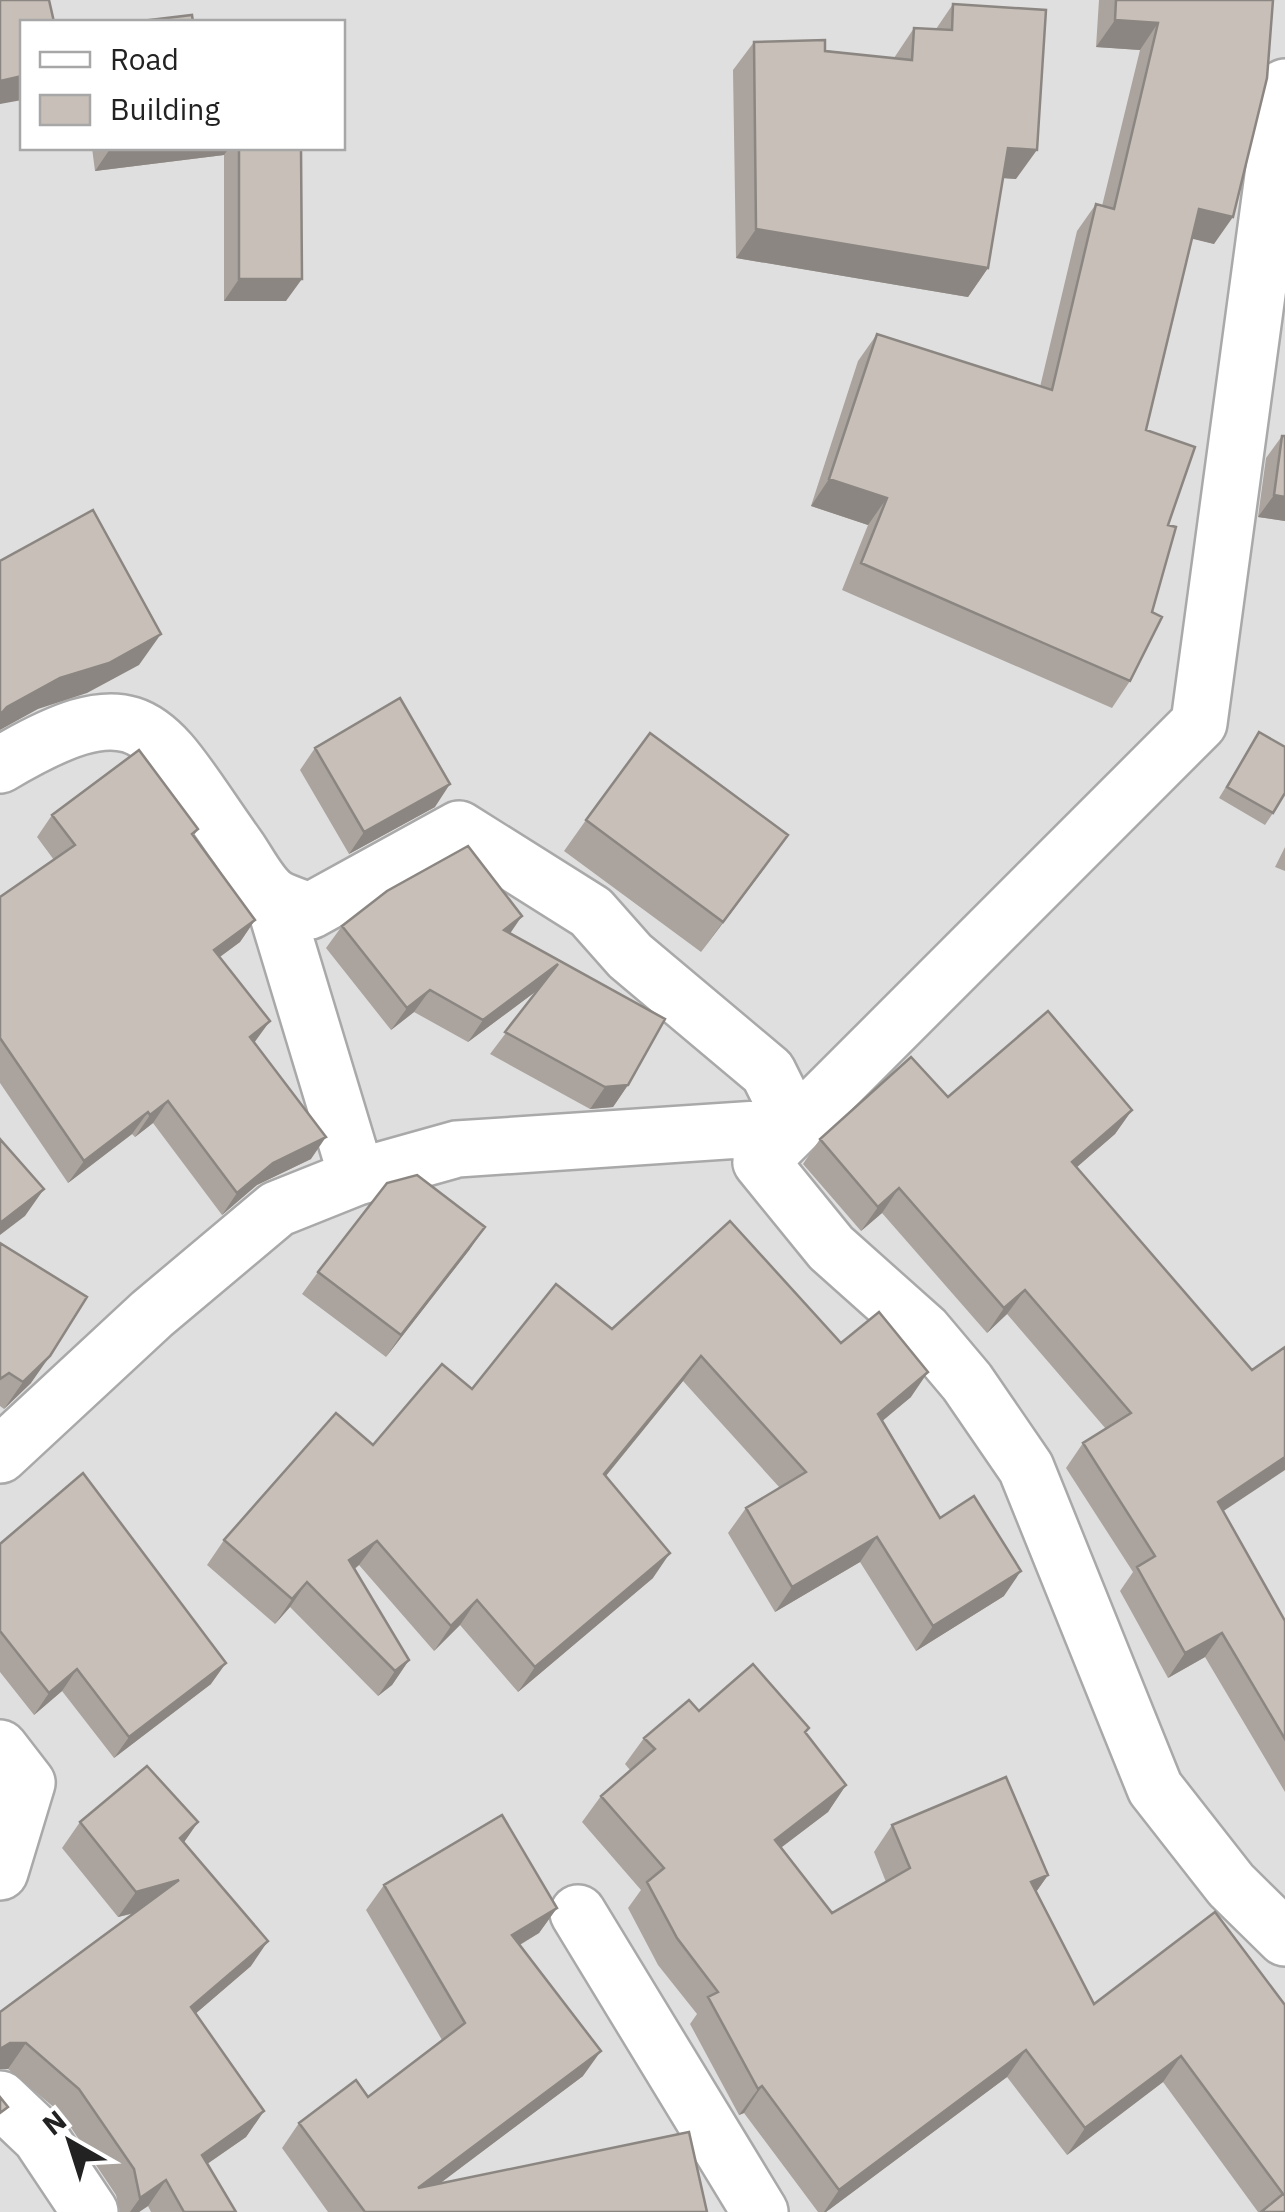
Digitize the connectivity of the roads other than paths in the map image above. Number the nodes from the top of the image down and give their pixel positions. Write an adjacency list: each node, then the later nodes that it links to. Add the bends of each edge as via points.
1 (1285, 87): 4 (street, via 1199,723)
2 (0, 765): 3 (street, via 40,741 118,718 152,731)
3 (272, 896): 4 (street, via 310,912 458,829 591,912 630,956 768,1072 782,1100); 5 (street)
4 (766, 1145): 5 (street, via 457,1149); 10 (street, via 830,1248 924,1332 1026,1468 1156,1788 1231,1885)
5 (358, 1177): 6 (street, via 277,1209)
6 (0, 1454)
7 (0, 1748): 8 (street, via 27,1783)
8 (0, 1872)
9 (578, 1913): 13 (street)
10 (1285, 1938)
11 (0, 2099): 12 (street, via 40,2136)
12 (90, 2212)
13 (760, 2212)

